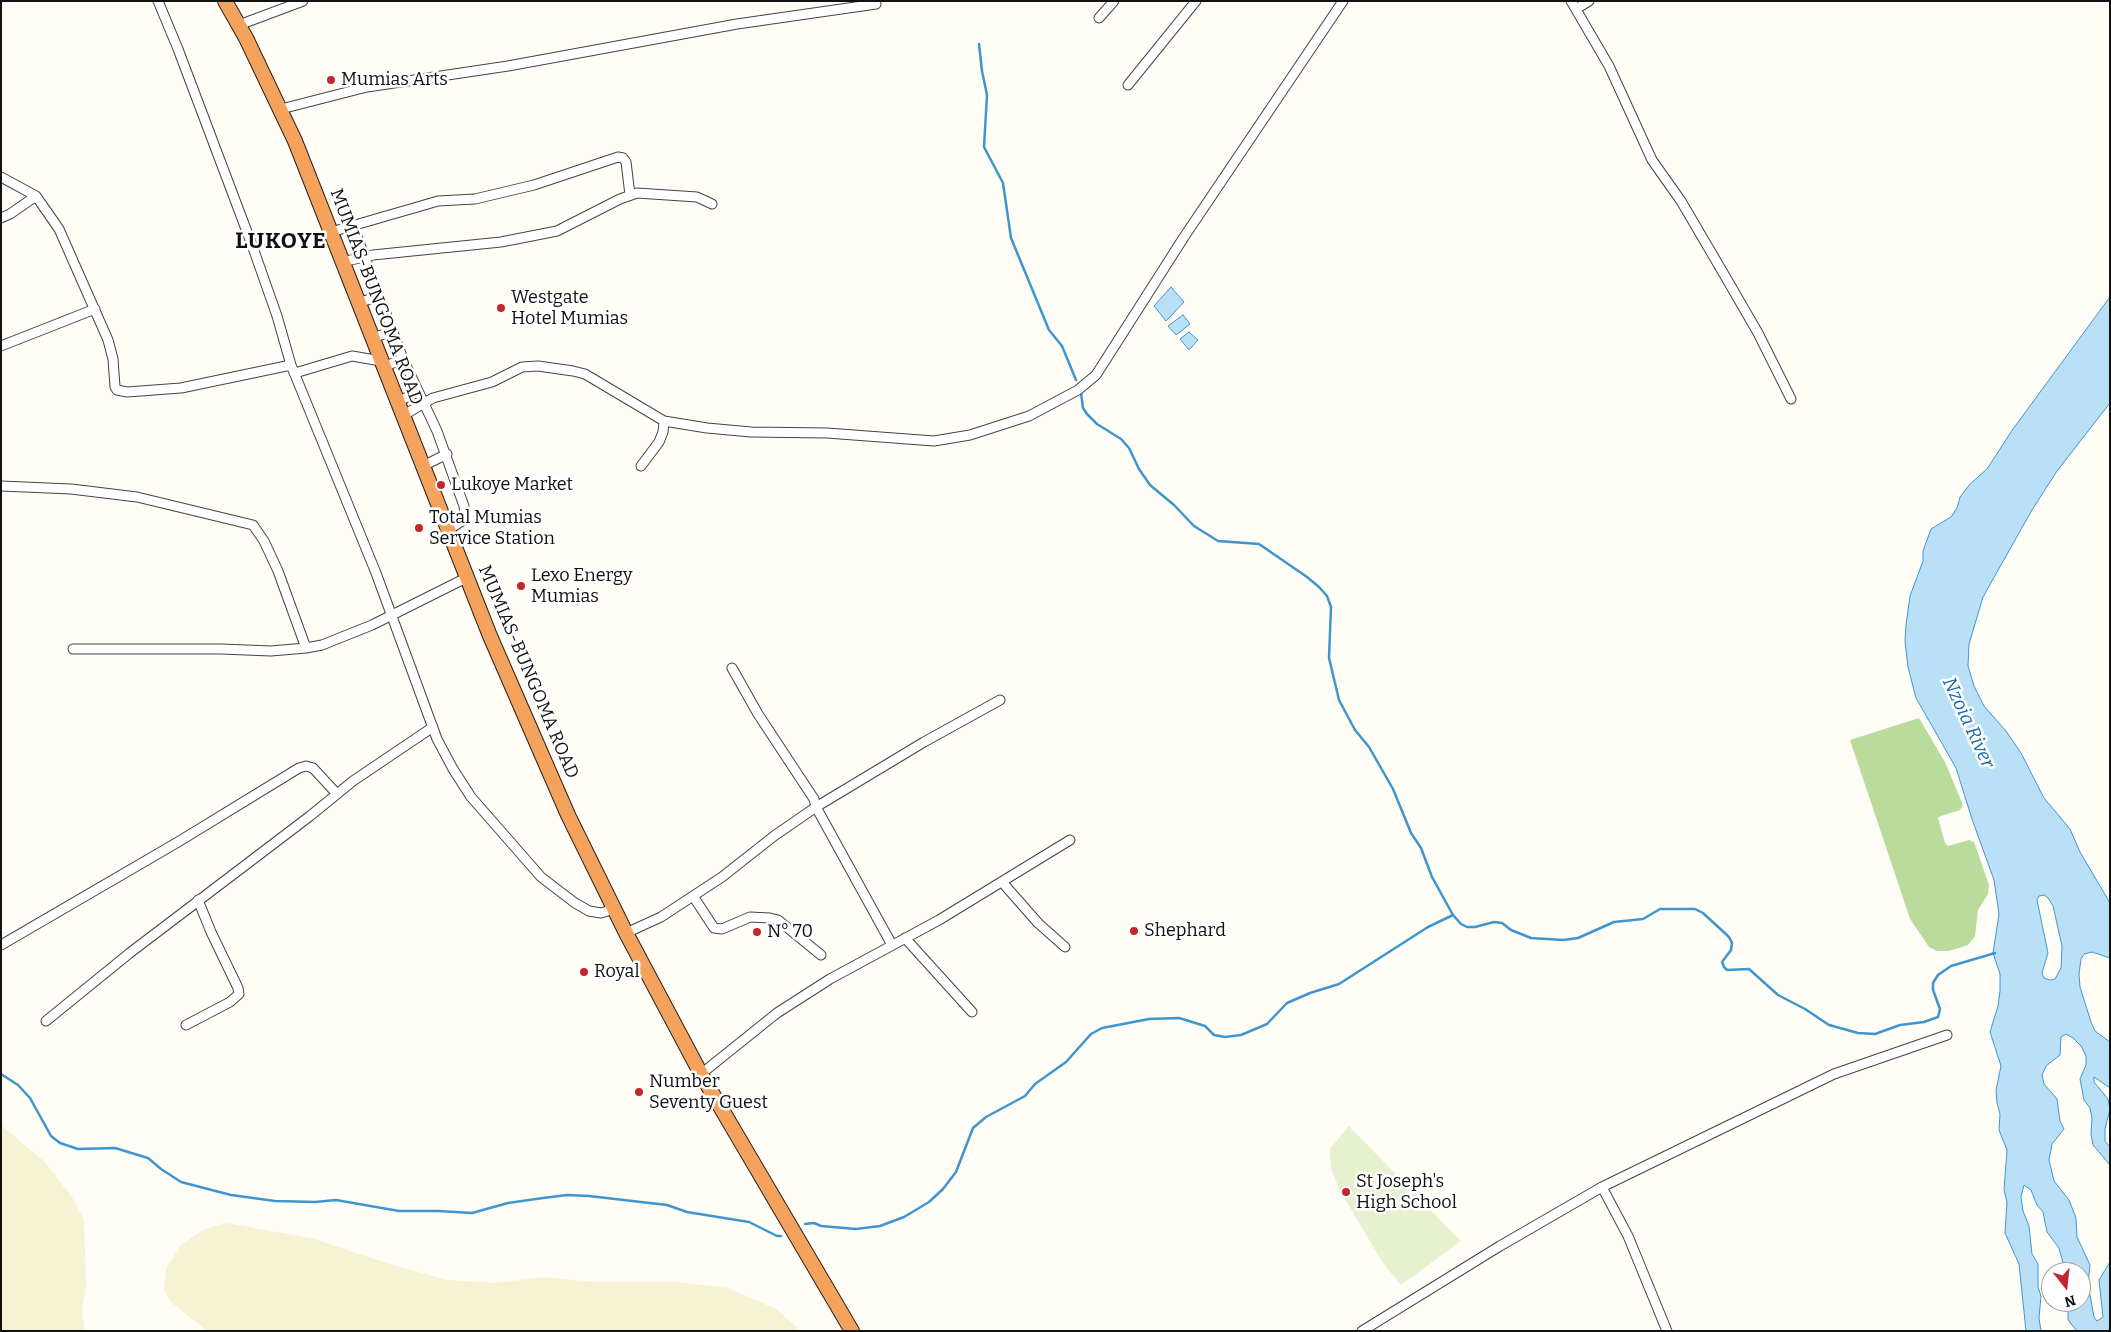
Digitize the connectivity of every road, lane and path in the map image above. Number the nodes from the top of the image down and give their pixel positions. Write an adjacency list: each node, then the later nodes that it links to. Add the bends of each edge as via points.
1 (158, 1): 31 (street, via 252,245)
2 (225, 1): 11 (highway, MUMIAS-BUNGOMA ROAD)
3 (304, 1): 11 (street)
4 (1114, 1): 10 (street)
5 (1196, 1): 12 (street)
6 (1343, 1): 37 (street, via 1184,237 1109,356 1086,385 1028,416 970,435 934,441 827,433 751,432)
7 (1589, 1): 9 (street)
8 (876, 4): 13 (street, via 737,24 508,66 367,87)
9 (1573, 5): 33 (street, via 1609,66 1652,160 1712,252)
10 (1098, 18)
11 (239, 25): 13 (highway, MUMIAS-BUNGOMA ROAD)
12 (1128, 85)
13 (281, 109): 20 (highway, MUMIAS-BUNGOMA ROAD)
14 (1, 177): 16 (street)
15 (630, 195): 17 (street, via 698,197); 19 (street, via 626,162 618,157 534,185 469,200 438,201); 21 (street, via 557,231 501,242)
16 (36, 196): 18 (street); 25 (street, via 59,229)
17 (712, 204)
18 (1, 218)
19 (353, 226): 20 (street); 21 (street)
20 (331, 232): 22 (highway, MUMIAS-BUNGOMA ROAD)
21 (366, 257): 22 (street); 23 (street)
22 (342, 262): 24 (highway, MUMIAS-BUNGOMA ROAD)
23 (379, 296): 24 (street); 26 (street)
24 (358, 303): 27 (highway, MUMIAS-BUNGOMA ROAD)
25 (95, 309): 28 (street); 31 (street, via 111,350 115,387 122,392 181,388)
26 (392, 332): 27 (street); 29 (street)
27 (371, 338): 30 (highway, MUMIAS-BUNGOMA ROAD)
28 (1, 346)
29 (403, 359): 30 (street); 32 (street)
30 (382, 364): 31 (street, via 352,356); 34 (highway, MUMIAS-BUNGOMA ROAD)
31 (293, 369): 44 (street)
32 (418, 392): 34 (street); 35 (street)
33 (1791, 399)
34 (397, 402): 36 (highway, MUMIAS-BUNGOMA ROAD)
35 (423, 403): 36 (street); 37 (street, via 450,392 492,382 522,367 538,366 585,374); 38 (street)
36 (402, 416): 39 (highway, MUMIAS-BUNGOMA ROAD)
37 (664, 421): 40 (street, via 659,442)
38 (446, 454): 39 (street); 42 (street, via 465,514 462,521)
39 (422, 466): 42 (highway, MUMIAS-BUNGOMA ROAD)
40 (641, 466)
41 (1, 486): 45 (street, via 71,489 137,498 253,525 278,571)
42 (448, 530): 43 (highway, MUMIAS-BUNGOMA ROAD)
43 (468, 577): 44 (street); 56 (highway, MUMIAS-BUNGOMA ROAD, via 541,756)
44 (390, 615): 45 (street, via 322,645); 49 (street)
45 (306, 648): 46 (street, via 271,651)
46 (73, 649)
47 (732, 668): 51 (street)
48 (1000, 700): 51 (street)
49 (433, 727): 50 (street); 56 (street, via 471,797 541,877 589,911 601,913)
50 (337, 794): 55 (street); 59 (street, via 313,768 299,768)
51 (816, 807): 54 (street); 60 (street)
52 (1070, 840): 53 (street)
53 (1002, 882): 58 (street); 61 (street, via 1038,923)
54 (693, 896): 57 (street, via 661,917); 62 (street, via 716,929 744,918 770,918 778,920)
55 (198, 900): 64 (street); 65 (street, via 239,994 230,1002)
56 (614, 908): 57 (highway, MUMIAS-BUNGOMA ROAD)
57 (626, 933): 67 (highway, MUMIAS-BUNGOMA ROAD)
58 (905, 938): 60 (street); 63 (street)
59 (1, 945)
60 (892, 946): 67 (street, via 786,1006)
61 (1065, 946)
62 (821, 954)
63 (972, 1012)
64 (46, 1021)
65 (186, 1024)
66 (1947, 1035): 68 (street, via 1834,1074)
67 (701, 1074): 69 (highway, MUMIAS-BUNGOMA ROAD)
68 (1602, 1187): 70 (street); 71 (street, via 1628,1236)
69 (852, 1331)
70 (1362, 1331)
71 (1667, 1331)

